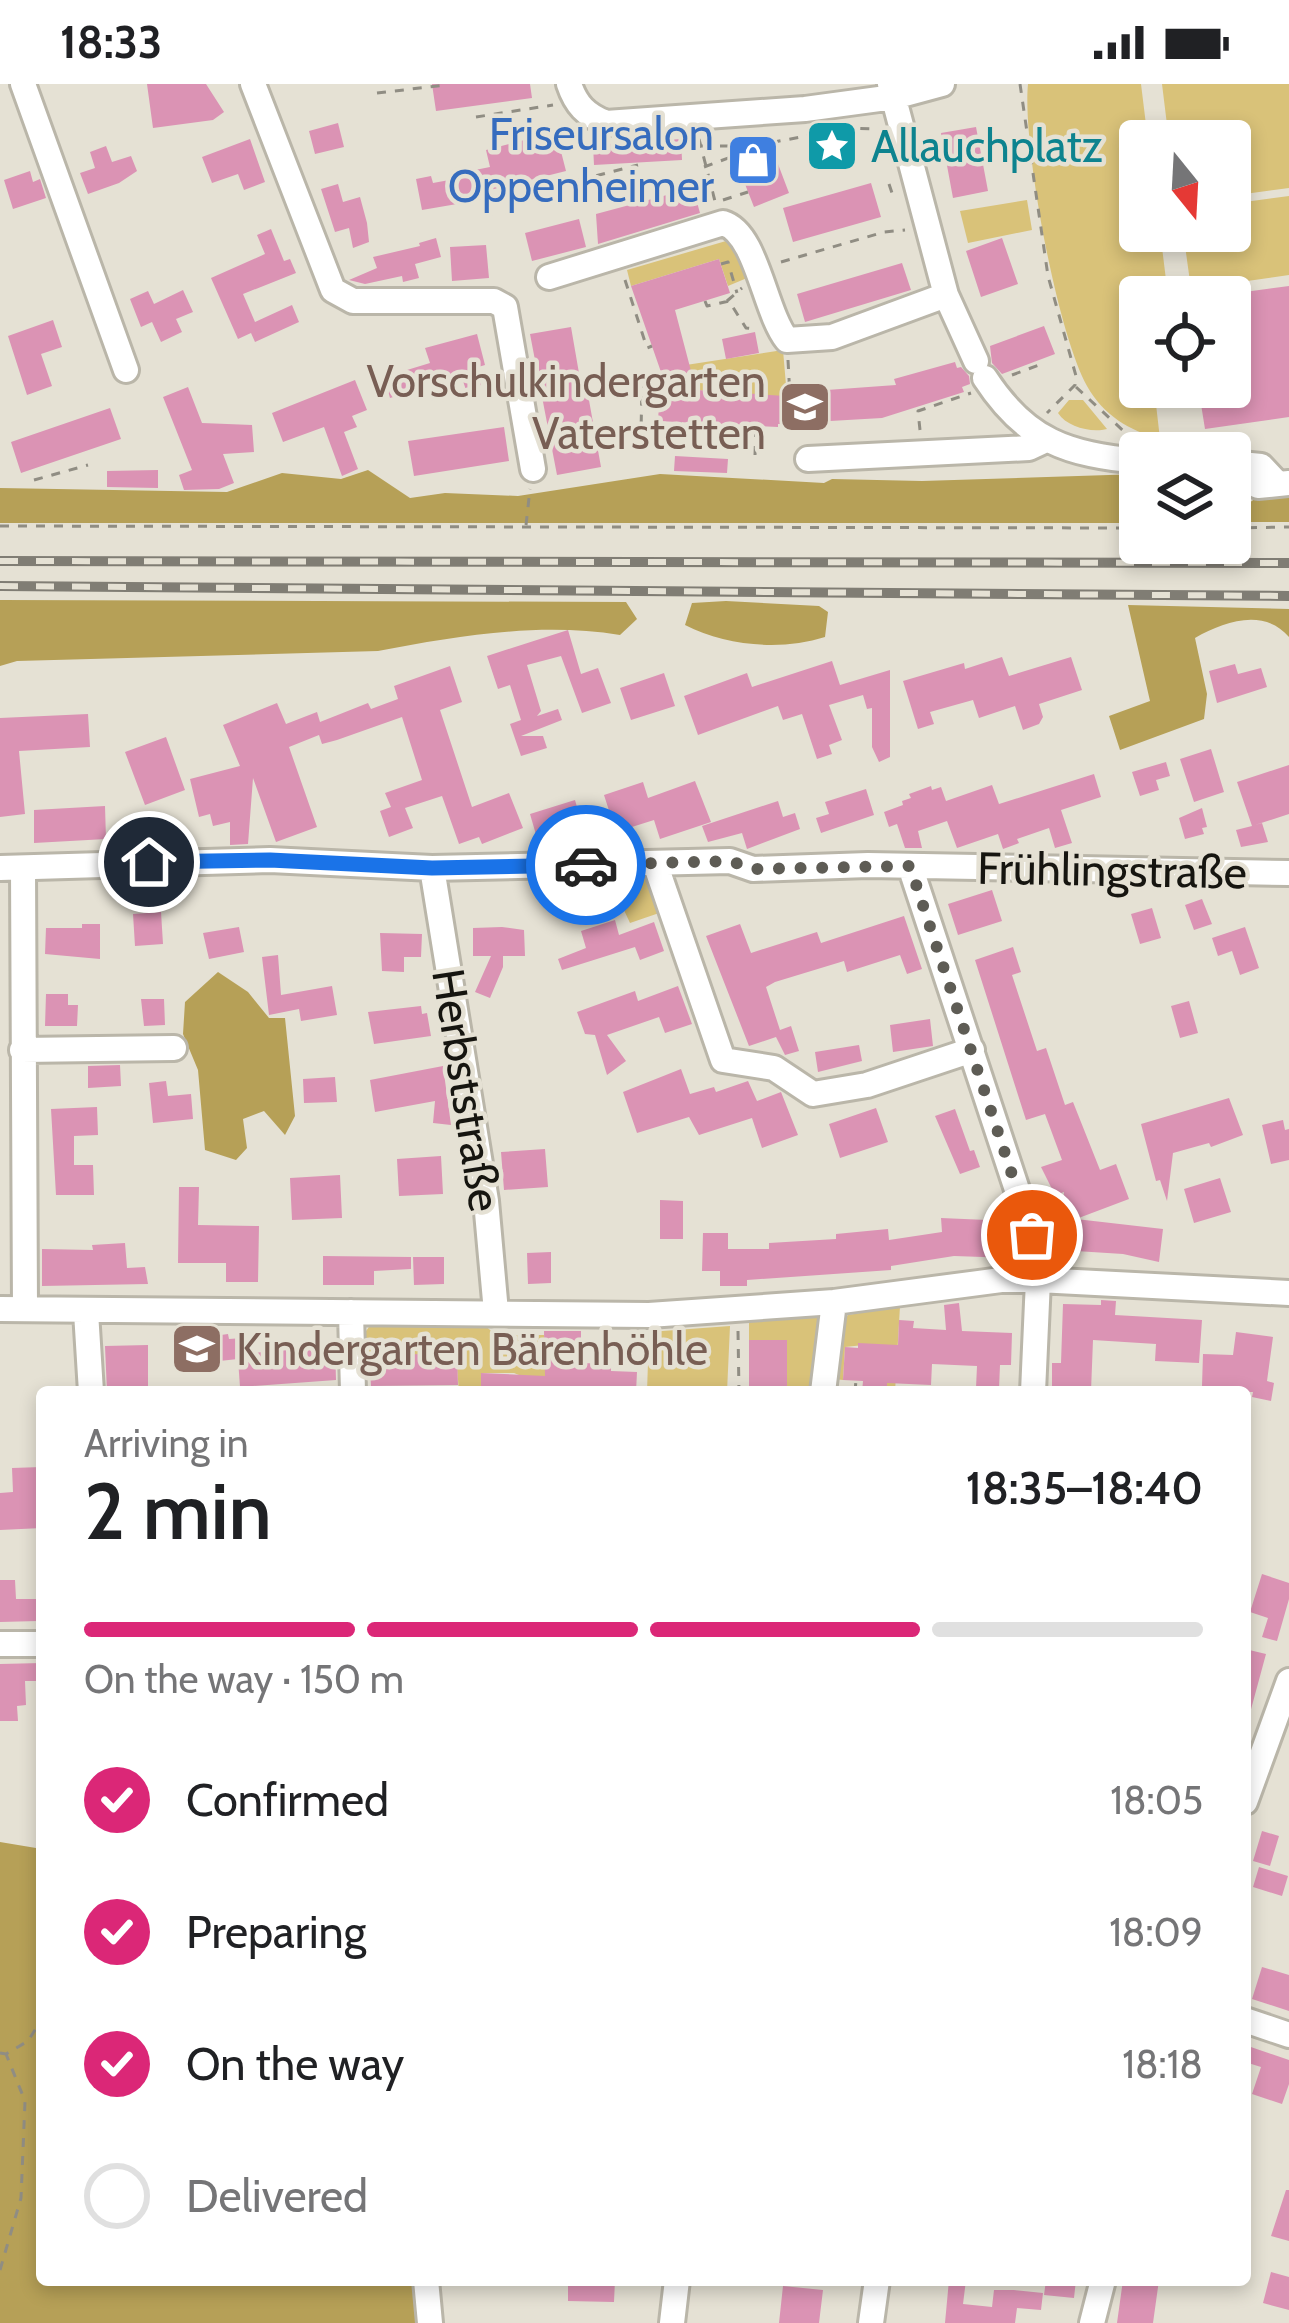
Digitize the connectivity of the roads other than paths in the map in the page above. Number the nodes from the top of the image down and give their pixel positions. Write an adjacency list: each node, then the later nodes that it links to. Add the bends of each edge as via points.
1 (23, 84): 8 (street)
2 (254, 84): 12 (street, via 333,290 353,301 506,307)
3 (942, 84): 4 (street)
4 (892, 91): 5 (street, via 806,110 605,123); 7 (street)
5 (562, 94)
6 (549, 278): 7 (street, via 719,213 744,238 781,333 832,338)
7 (946, 295): 9 (street, via 984,377)
8 (126, 370)
9 (1044, 441): 10 (street, via 1096,457); 11 (street)
10 (1119, 455)
11 (808, 459)
12 (533, 469)
13 (1251, 480): 14 (street)
14 (1282, 483)
15 (655, 863): 16 (street, Frühlingstraße); 18 (street, Frühlingstraße); 22 (street, via 723,1060 774,1068 813,1094)
16 (910, 866): 19 (street, Frühlingstraße); 22 (street)
17 (12, 868): 18 (street, Frühlingstraße, via 270,860); 21 (street)
18 (432, 868): 30 (street, Herbststraße)
19 (1289, 872)
20 (174, 1048): 21 (street)
21 (22, 1050): 23 (street)
22 (972, 1050): 24 (street)
23 (11, 1083): 27 (street)
24 (1039, 1280): 25 (street); 26 (street); 34 (street)
25 (1289, 1293)
26 (834, 1303): 30 (street, via 649,1315); 33 (street)
27 (12, 1309): 28 (street)
28 (86, 1312): 29 (street); 31 (street)
29 (351, 1312): 30 (street); 32 (street)
30 (496, 1312)
31 (91, 1386)
32 (353, 1386)
33 (824, 1386)
34 (1033, 1386)
35 (0, 1644): 36 (street)
36 (36, 1644)
37 (1289, 1681): 38 (street)
38 (1251, 1786)
39 (1251, 2022): 40 (street)
40 (1289, 2035)
41 (427, 2286): 45 (street)
42 (675, 2286): 46 (street)
43 (876, 2286): 47 (street)
44 (1102, 2286): 48 (street)
45 (430, 2323)
46 (672, 2323)
47 (871, 2323)
48 (1093, 2323)

